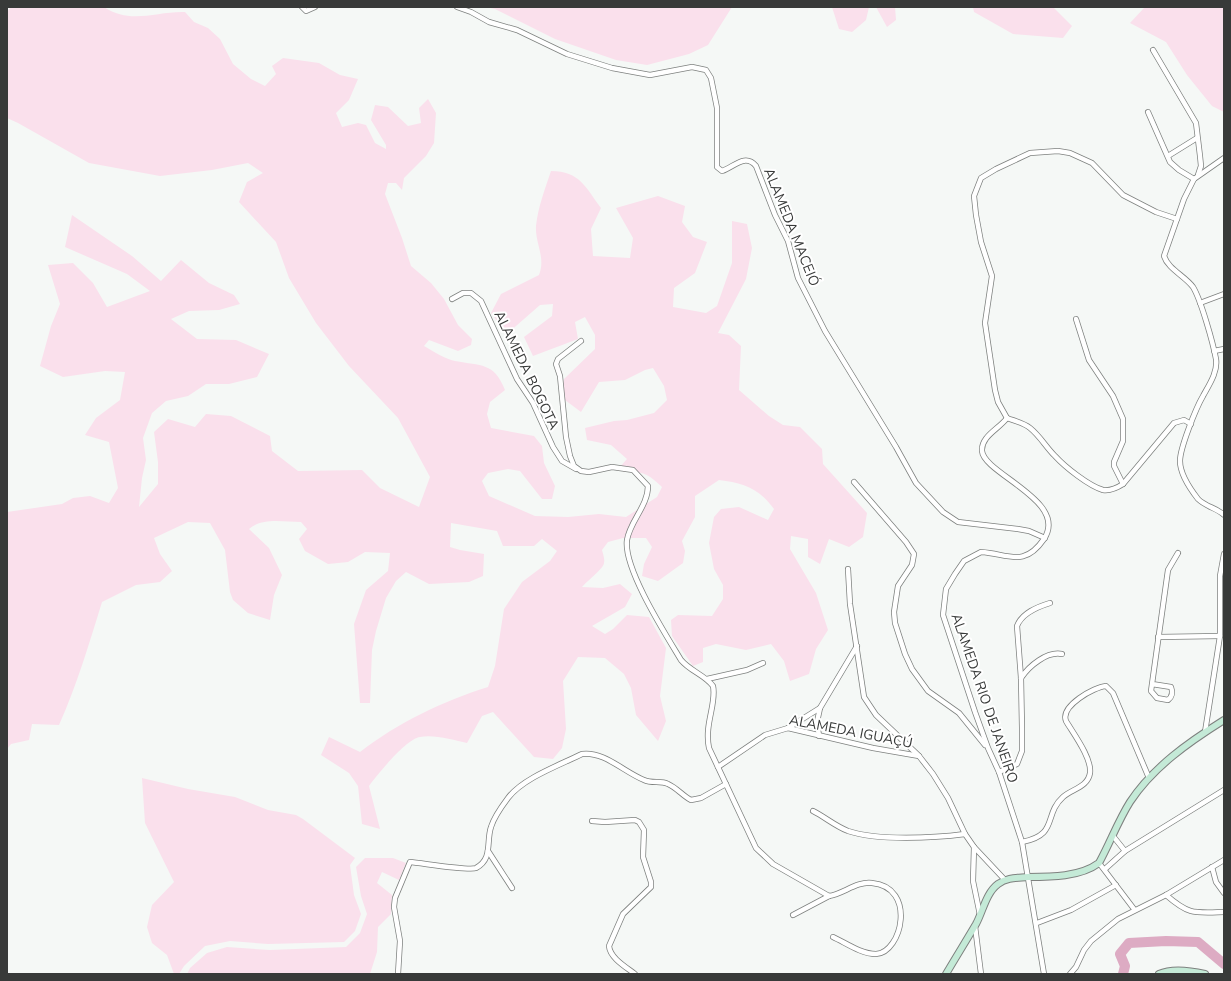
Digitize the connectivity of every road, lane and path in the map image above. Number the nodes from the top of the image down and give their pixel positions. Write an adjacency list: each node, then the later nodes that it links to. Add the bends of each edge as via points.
1 (302, 7): 2 (street, via 306,11)
2 (315, 7)
3 (456, 7): 25 (street, ALAMEDA MACEIÓ, via 488,22 522,32 567,54 612,68 650,74 692,67 708,71 712,78 717,108 716,167 722,171 745,160 756,166 788,241 798,278 832,345 896,447 912,479 943,512 958,522 1029,531)
4 (1153, 50): 6 (street, via 1196,123)
5 (1148, 112): 7 (street)
6 (1197, 138): 7 (street); 9 (street, via 1200,166)
7 (1168, 156): 10 (street, via 1179,170)
8 (1224, 158): 9 (street)
9 (1198, 175): 10 (street)
10 (1194, 180): 11 (street)
11 (1176, 219): 14 (street, via 1164,256 1166,261 1190,283); 19 (street, via 1122,196 1092,163 1070,153 1030,153 981,178 974,196 976,215 981,242 992,276 985,323 995,390)
12 (1224, 294): 14 (street)
13 (452, 298): 21 (street, ALAMEDA BOGOTA, via 463,293 471,293 481,301 514,374 533,403 553,447 562,461)
14 (1200, 303): 18 (street)
15 (1076, 319): 23 (street, via 1089,360 1121,410 1124,435 1114,466)
16 (581, 341): 21 (street, via 558,359 556,364 560,376 567,443 572,462)
17 (1224, 349): 18 (street)
18 (1214, 351): 20 (street, via 1217,364 1215,371)
19 (1007, 418): 23 (street, via 1028,426 1064,465 1096,487 1110,490); 25 (street, via 985,439 983,454 988,462 1037,502 1047,522)
20 (1192, 424): 23 (street, via 1184,420 1174,423); 24 (street, via 1181,456 1182,470 1198,499)
21 (577, 469): 37 (street, via 589,472 612,466 632,469 648,486 646,497 627,540 628,557 637,580 681,660)
22 (854, 482): 44 (street, via 914,554 912,565 898,586 894,616 912,669 928,691 958,713)
23 (1123, 484)
24 (1224, 515)
25 (1044, 538): 44 (street, ALAMEDA RIO DE JANEIRO, via 1039,546 1025,557 1014,558 981,552 970,557 955,574 944,596 945,623)
26 (1178, 553): 32 (street, via 1168,570)
27 (1224, 554): 29 (street, via 1221,569)
28 (848, 569): 33 (street, via 848,592)
29 (1222, 594): 31 (street)
30 (1050, 603): 36 (street, via 1033,609 1018,624 1016,636)
31 (1220, 636): 32 (street); 42 (street)
32 (1158, 637): 38 (street)
33 (857, 646): 39 (street); 45 (street, via 862,688 867,704)
34 (1062, 654): 36 (street, via 1045,658)
35 (763, 663): 37 (street, via 747,670)
36 (1021, 678): 47 (street, via 1021,757 1013,767)
37 (707, 679): 46 (street, via 713,686 714,694 708,741)
38 (1152, 684): 38 (street, via 1152,696 1168,700 1170,698 1171,688)
39 (820, 708): 41 (street); 43 (street, via 817,722)
40 (1224, 720): 42 (street)
41 (788, 728): 43 (street, ALAMEDA IGUAÇÚ); 46 (street, ALAMEDA IGUAÇÚ, via 765,735)
42 (1205, 732): 48 (street, via 1170,758)
43 (819, 736): 45 (street, ALAMEDA IGUAÇÚ)
44 (988, 748): 47 (street, ALAMEDA RIO DE JANEIRO)
45 (919, 756): 53 (street, via 934,774)
46 (718, 766): 49 (street)
47 (999, 772): 55 (street, ALAMEDA RIO DE JANEIRO)
48 (1149, 778): 54 (street, via 1129,804); 55 (street, via 1113,693 1108,686 1103,686 1076,701 1064,715 1089,763 1088,779 1081,787 1063,798 1043,834)
49 (726, 784): 57 (street, via 701,798 691,800 664,782 646,781 598,756 582,754 516,789 494,820 489,834); 69 (street, via 761,854 790,875)
50 (1224, 790): 58 (street)
51 (813, 811): 53 (street, via 843,829 859,833 920,837)
52 (592, 821): 78 (street, via 635,820 644,830 643,858 651,888 623,914 609,946 613,956)
53 (965, 834): 56 (street)
54 (1113, 836): 58 (street); 60 (street)
55 (1022, 842): 63 (street, ALAMEDA RIO DE JANEIRO)
56 (974, 847): 64 (street); 72 (street, via 973,881)
57 (488, 851): 66 (street); 77 (street, via 484,862 470,870 410,862 395,898 394,907 400,941)
58 (1125, 851): 62 (street)
59 (1224, 860): 61 (street)
60 (1099, 863): 62 (street); 63 (street, via 1082,872)
61 (1212, 868): 67 (street, via 1216,882); 68 (street)
62 (1105, 869): 65 (street)
63 (1028, 877): 64 (street); 74 (street, ALAMEDA RIO DE JANEIRO)
64 (1005, 880): 72 (street, via 992,891)
65 (1116, 885): 70 (street); 74 (street, via 1071,910)
66 (512, 888)
67 (1224, 893)
68 (1166, 894): 70 (street); 71 (street, via 1180,907 1191,912)
69 (829, 896): 73 (street); 76 (street, via 864,883 872,883 892,892 899,903 902,918 890,946 881,953 868,953)
70 (1134, 909): 82 (street, via 1095,936)
71 (1224, 912)
72 (980, 915): 75 (street)
73 (794, 916)
74 (1037, 924): 81 (street, ALAMEDA RIO DE JANEIRO)
75 (975, 926): 79 (street); 80 (street)
76 (833, 937)
77 (398, 974)
78 (634, 974)
79 (946, 974)
80 (981, 974)
81 (1044, 974)
82 (1070, 974)
83 (1160, 974): 84 (street, via 1165,971 1180,971)
84 (1205, 974)

